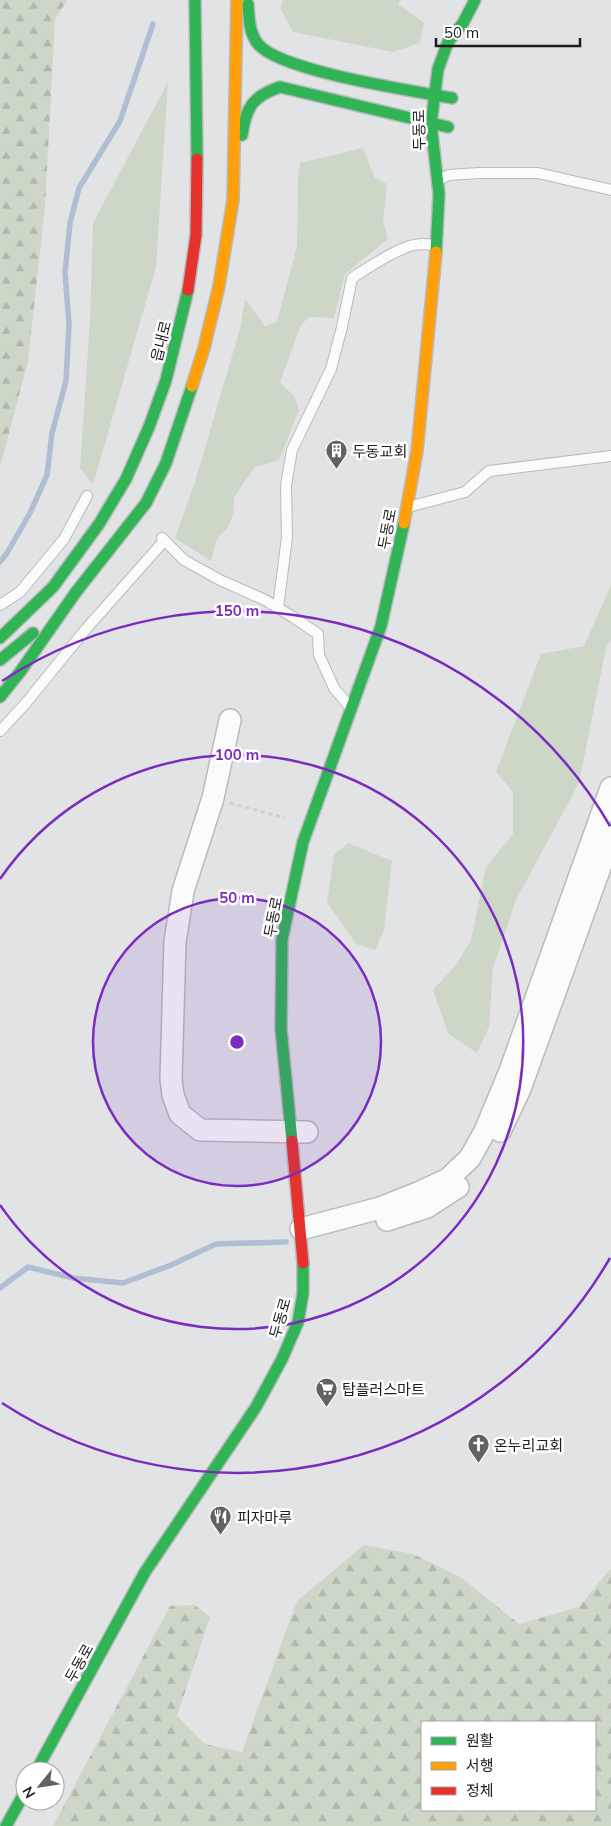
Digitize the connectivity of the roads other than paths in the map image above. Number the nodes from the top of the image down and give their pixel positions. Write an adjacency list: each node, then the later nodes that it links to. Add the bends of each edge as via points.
1 (195, 0): 26 (street, 읍내로, via 196,235 180,330 166,380 126,479 99,524 53,587)
2 (237, 0): 18 (street)
3 (248, 0): 8 (street, via 251,32 258,44 272,56 288,63)
4 (475, 0): 5 (street, 두동로)
5 (463, 23): 6 (street, 두동로); 7 (street, 두동로, via 448,42)
6 (461, 44)
7 (438, 69): 8 (street, via 432,78); 9 (street, 두동로)
8 (407, 89): 9 (street)
9 (434, 94): 11 (street, 두동로); 12 (street, 두동로, via 452,93)
10 (410, 118): 11 (street); 14 (street, via 429,136); 18 (street, via 280,87 268,91 250,106 244,116 238,185)
11 (431, 124): 12 (street); 14 (street, 두동로)
12 (449, 127): 13 (street, 두동로)
13 (448, 142)
14 (433, 145): 16 (street, 두동로)
15 (449, 171): 16 (lane); 17 (lane, via 538,173); 19 (street, 두동로)
16 (437, 180): 19 (street, 두동로)
17 (611, 190)
18 (233, 200): 23 (street, via 219,286 204,348 166,463 146,503)
19 (442, 246): 22 (street, 두동로); 25 (lane, via 408,246 352,278 330,369 292,450 286,485 287,537)
20 (611, 456): 22 (lane, via 489,471 464,492)
21 (86, 496): 24 (lane, via 64,539 20,592)
22 (412, 506): 27 (street, 두동로); 30 (street, 두동로, via 381,626)
23 (76, 592): 28 (street); 29 (street)
24 (0, 605)
25 (278, 608): 30 (lane, via 318,634 319,655 334,688); 33 (lane, via 184,560 163,540)
26 (0, 638)
27 (389, 638)
28 (0, 660)
29 (0, 697)
30 (351, 708): 31 (lane); 36 (street, 두동로, via 304,842 282,939 281,1029)
31 (361, 719)
32 (230, 720): 36 (street, via 213,798 183,891 175,942 173,1095 180,1114 200,1130)
33 (0, 731)
34 (611, 788): 37 (street, via 510,1071 470,1158 448,1179 418,1193)
35 (611, 837): 37 (street, via 520,1089 491,1152 462,1184 427,1207 383,1221)
36 (303, 1132): 37 (street, 두동로)
37 (311, 1230): 38 (street, 두동로, via 298,1322 282,1359 256,1407 145,1572)
38 (41, 1761)
39 (15, 1810): 40 (street)
40 (6, 1826)

